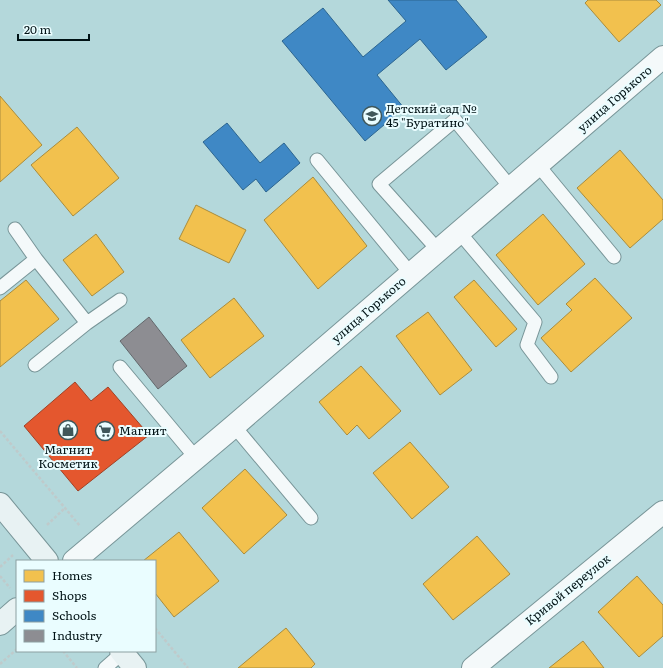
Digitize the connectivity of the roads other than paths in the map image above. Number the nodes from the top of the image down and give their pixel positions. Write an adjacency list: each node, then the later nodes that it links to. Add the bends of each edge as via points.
1 (663, 57): 3 (street, улица Горького)
2 (317, 160): 10 (lane)
3 (538, 165): 4 (street, улица Горького); 8 (lane)
4 (511, 188): 6 (street, улица Горького); 7 (lane, via 455,120 379,184)
5 (15, 229): 9 (lane)
6 (459, 232): 7 (street, улица Горького); 16 (lane, via 535,322 527,345)
7 (438, 250): 10 (street, улица Горького)
8 (614, 257)
9 (36, 258): 11 (lane); 13 (lane)
10 (410, 274): 17 (street, улица Горького)
11 (0, 288)
12 (120, 300): 13 (lane)
13 (87, 323): 14 (lane)
14 (35, 365)
15 (120, 367): 18 (lane)
16 (551, 377)
17 (234, 426): 18 (street, улица Горького); 21 (lane)
18 (196, 458): 23 (street, улица Горького)
19 (0, 504): 22 (main road)
20 (663, 512): 28 (street, Кривой переулок)
21 (311, 518)
22 (46, 560)
23 (75, 560)
24 (16, 610): 25 (main road)
25 (0, 624)
26 (126, 657): 27 (lane)
27 (104, 668)
28 (473, 668)

